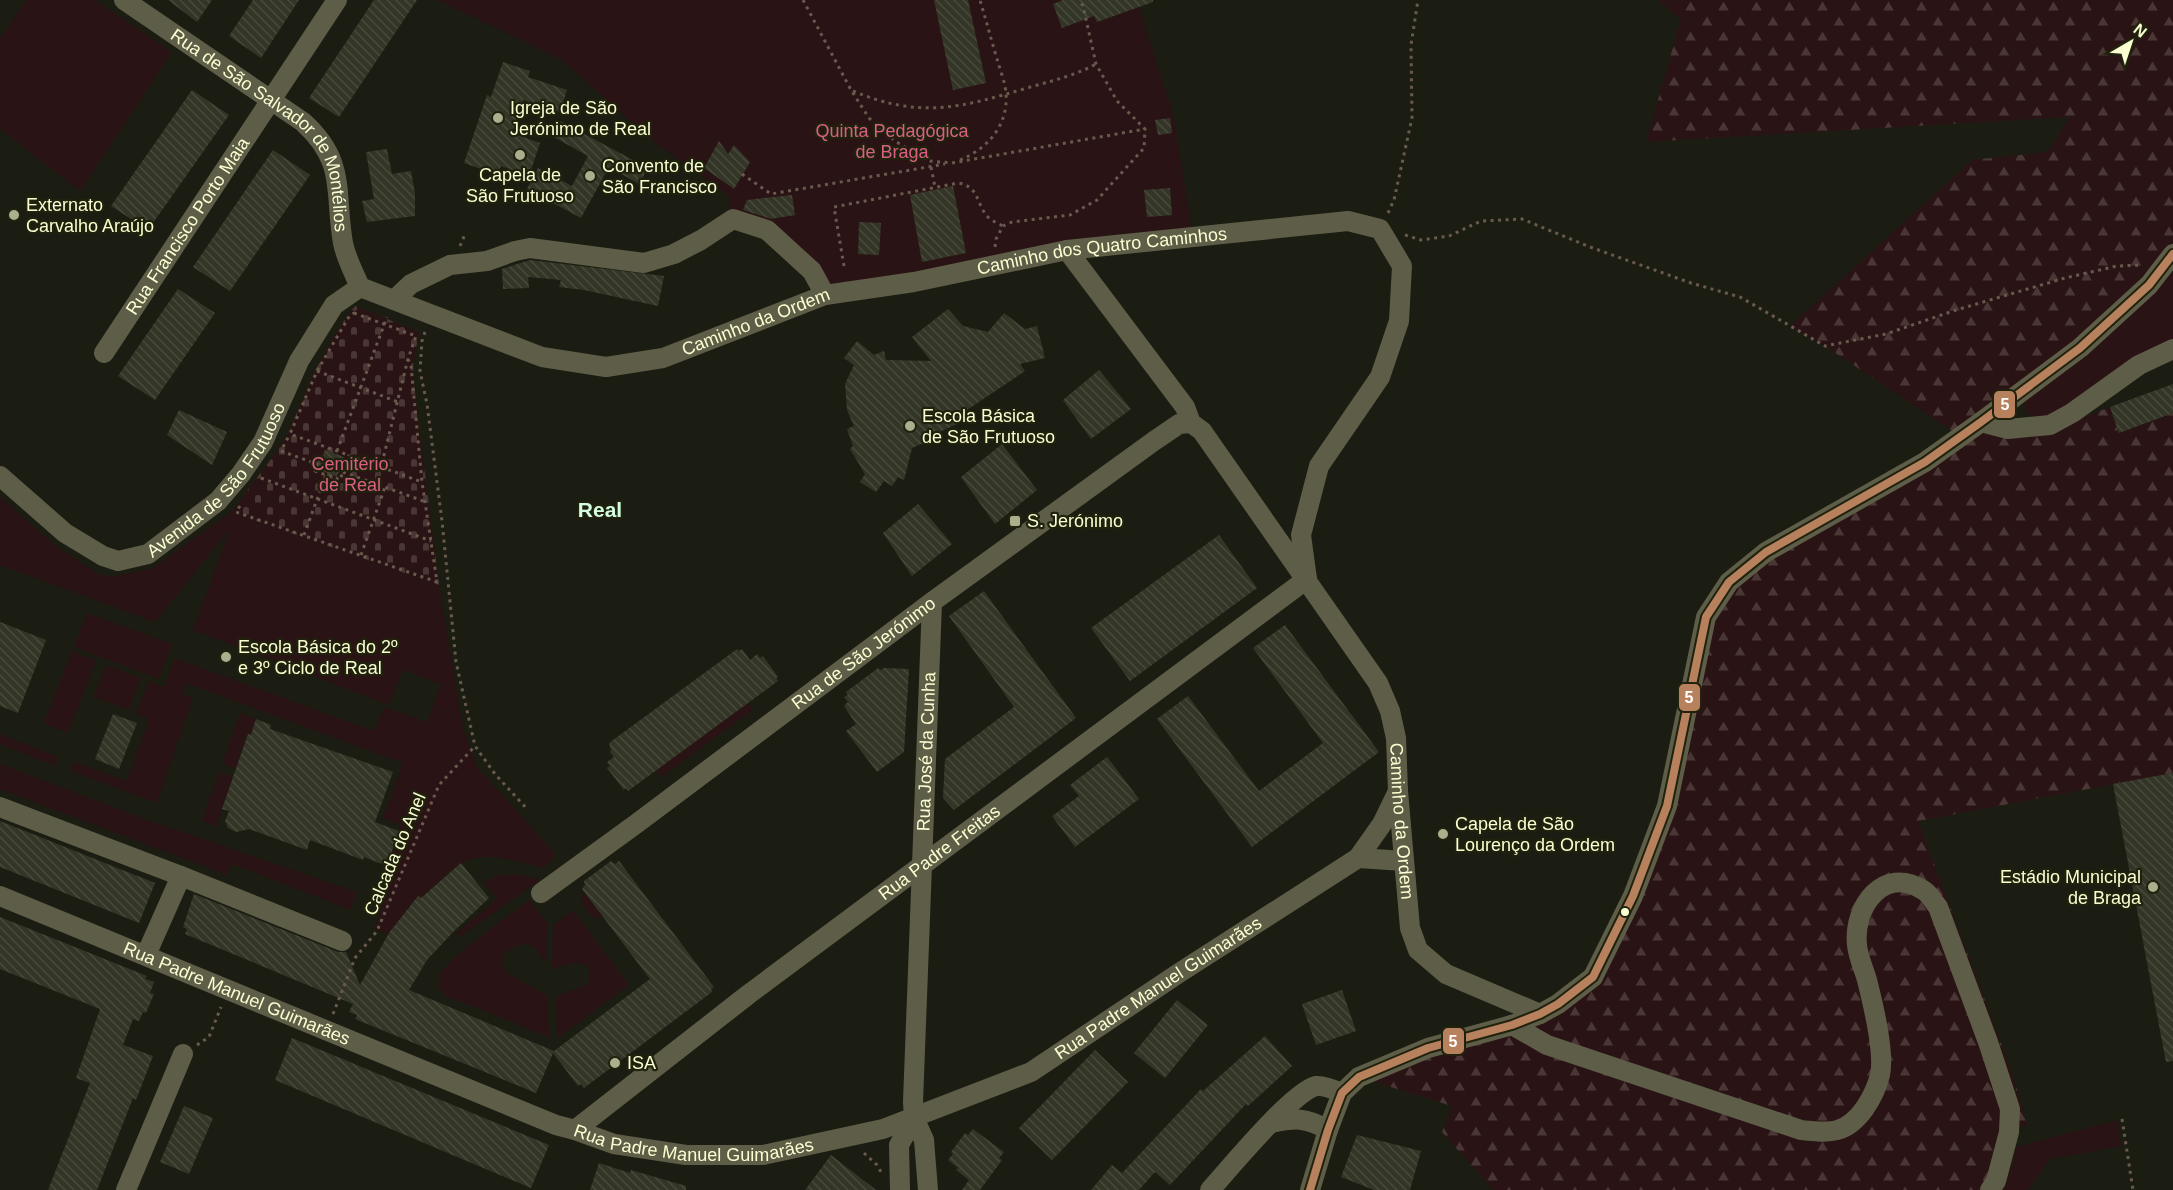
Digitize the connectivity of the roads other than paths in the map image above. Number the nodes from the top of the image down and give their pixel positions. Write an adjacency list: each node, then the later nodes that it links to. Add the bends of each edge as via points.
1 (337, 0): 3 (street, Rua Francisco Porto Maia)
2 (127, 1): 3 (street, Rua de São Salvador de Montélios)
3 (271, 99): 7 (street, Rua de São Salvador de Montélios, via 319,136 330,156 337,177 343,245); 11 (street, Rua Francisco Porto Maia)
4 (1380, 229): 5 (street, Caminho dos Quatro Caminhos, via 1348,220); 15 (street, Caminho da Ordem, via 1402,266 1398,321 1380,377 1319,466 1301,535)
5 (1067, 250): 8 (street, Caminho dos Quatro Caminhos, via 914,282); 13 (street, Caminho da Ordem, via 1185,407)
6 (2170, 262): 12 (street, via 2079,348)
7 (360, 287): 9 (street, Caminho da Ordem); 14 (street, Avenida de São Frutuoso, via 334,305 299,360 263,442 241,474 218,501 148,554 118,561 103,556 65,533)
8 (825, 295): 9 (street, Caminho da Ordem, via 663,358 606,367 542,357); 9 (street, Caminho da Ordem, via 812,271 767,230 733,219 674,254 644,263 530,248 487,261 450,265 411,284)
9 (394, 300)
10 (2173, 349): 12 (street, via 2139,365 2050,425 2008,429)
11 (104, 353)
12 (1981, 422): 27 (street, via 1924,462 1766,552 1729,582 1706,617 1667,806 1633,896 1593,977)
13 (1191, 423): 15 (street, Caminho da Ordem, via 1202,431); 16 (street, Rua de São Jerónimo, via 1170,429)
14 (0, 476)
15 (1307, 579): 17 (street, Caminho da Ordem, via 1378,682 1396,738); 21 (street, Rua Padre Freitas)
16 (932, 602): 21 (street, Rua José da Cunha); 23 (street, Rua de São Jerónimo, via 646,818)
17 (1398, 791): 19 (street, Rua Padre Manuel Guimarães, via 1382,824); 20 (street, Caminho da Ordem)
18 (0, 807): 22 (street)
19 (1358, 858): 20 (street); 31 (street, Rua Padre Manuel Guimarães, via 1031,1072)
20 (1404, 861): 27 (street, Caminho da Ordem, via 1410,928 1418,950 1446,974)
21 (922, 866): 31 (street, Rua José da Cunha); 33 (street, Rua Padre Freitas)
22 (181, 876): 25 (street); 26 (street)
23 (540, 892)
24 (0, 896): 26 (street, Rua Padre Manuel Guimarães)
25 (342, 940)
26 (146, 955): 33 (street, Rua Padre Manuel Guimarães)
27 (1540, 1014): 28 (street)
28 (1512, 1025): 30 (street, via 1428,1048 1385,1065 1359,1077); 40 (street, via 1547,1045 1801,1130 1832,1133 1857,1120 1870,1101 1880,1074 1880,1044 1857,945 1858,922 1865,903 1877,890 1891,883 1909,883 1925,891 1938,907 2010,1109 2009,1132)
29 (183, 1054): 37 (street)
30 (1342, 1093): 32 (street, via 1318,1085 1304,1090); 34 (street)
31 (914, 1118): 33 (street, Rua Padre Manuel Guimarães, via 883,1130 763,1155 686,1155 614,1144); 35 (street, via 899,1145); 38 (street, via 924,1140)
32 (1271, 1123): 34 (street, via 1297,1118); 36 (street)
33 (575, 1130)
34 (1328, 1130): 39 (street)
35 (893, 1185)
36 (1214, 1189)
37 (126, 1190)
38 (928, 1190)
39 (1310, 1190)
40 (1990, 1190)

